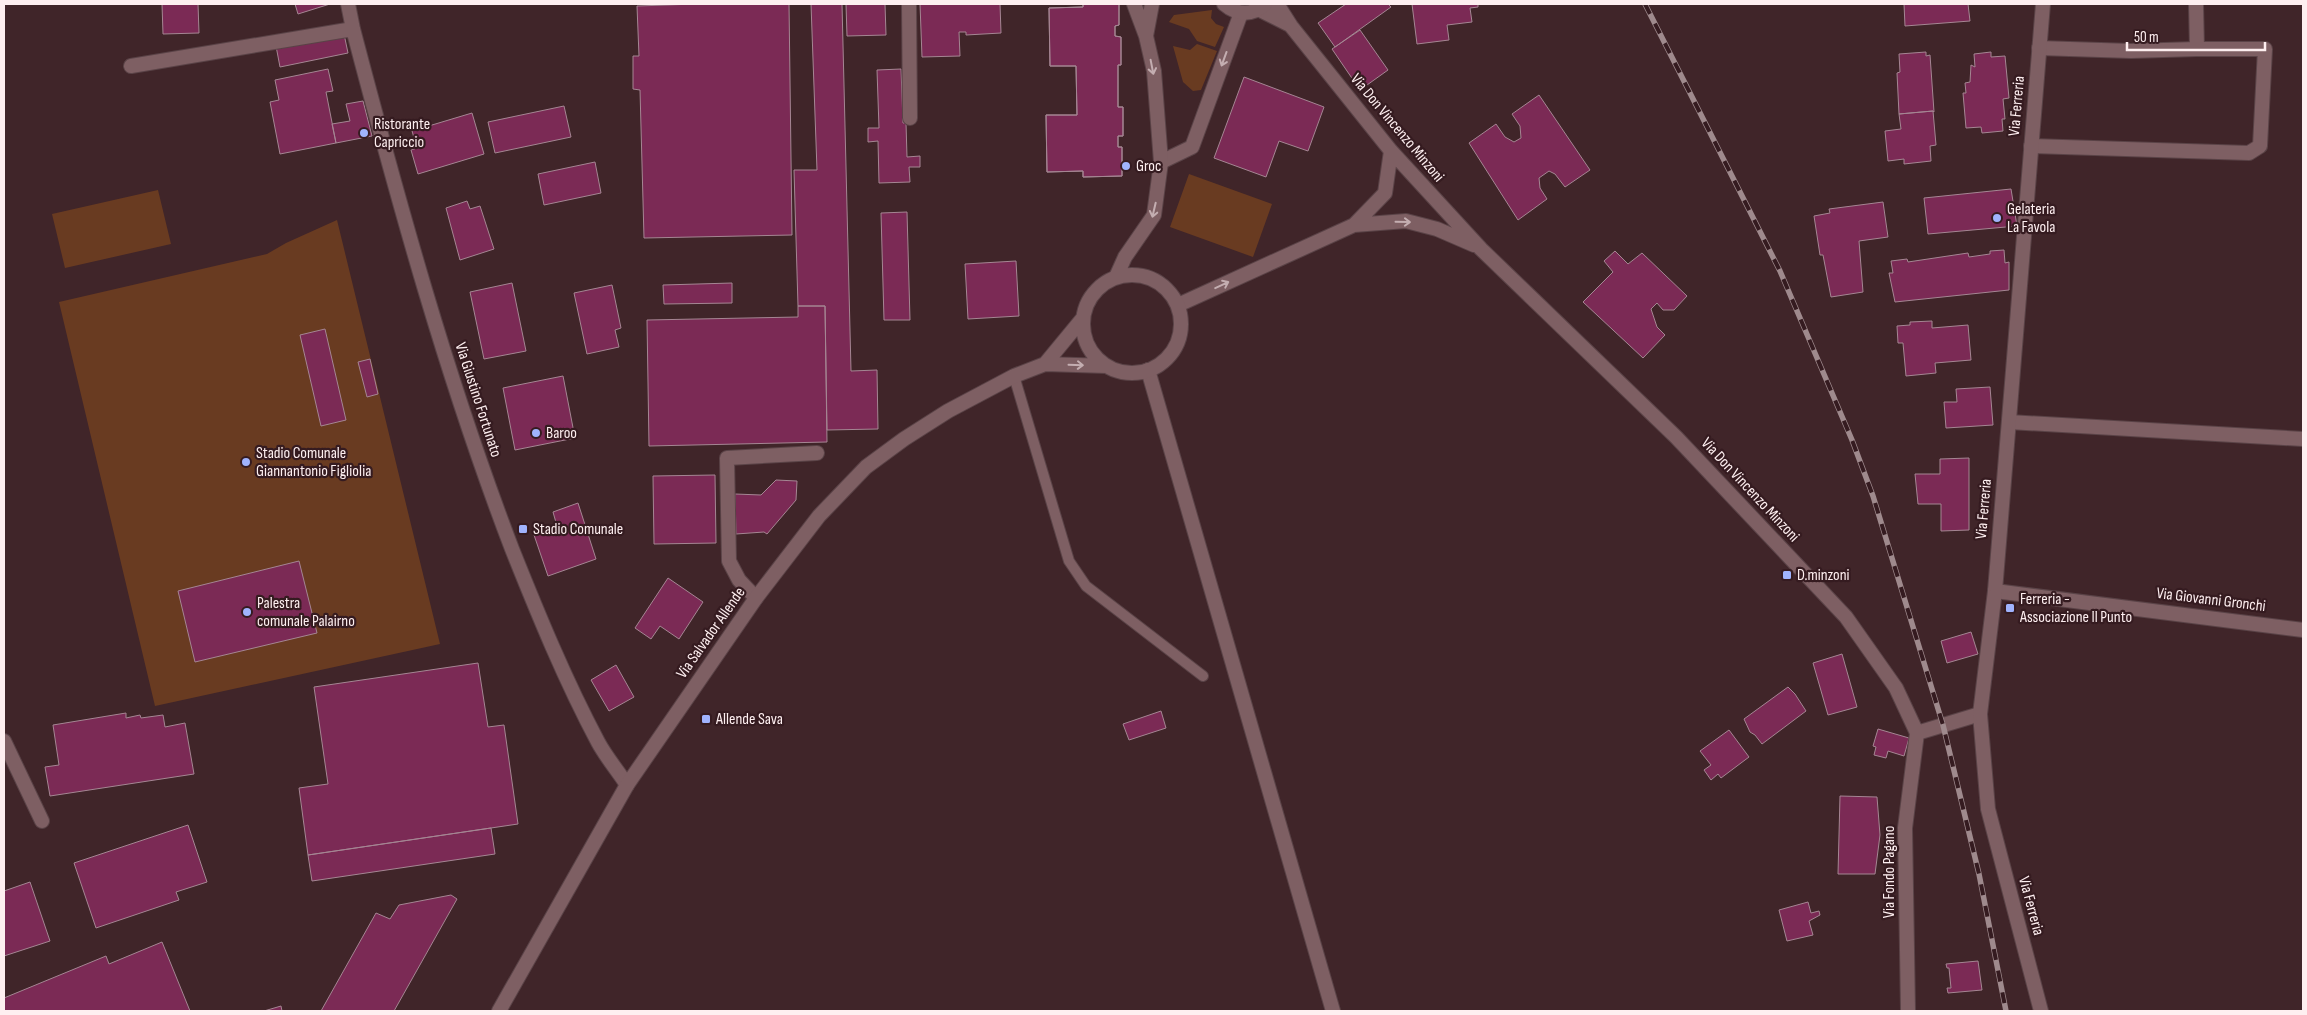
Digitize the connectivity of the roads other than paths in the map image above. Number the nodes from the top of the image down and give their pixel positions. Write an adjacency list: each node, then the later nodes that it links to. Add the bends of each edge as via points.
1 (348, 4): 12 (street, Via Giustino Fortunato)
2 (909, 4): 17 (street)
3 (1134, 4): 13 (street)
4 (1152, 4): 13 (street)
5 (1224, 4): 10 (street)
6 (1277, 4): 11 (street, Via Don Vincenzo Minzoni)
7 (2043, 4): 14 (street, Via Ferreria)
8 (2196, 4): 15 (street)
9 (1261, 7): 10 (street); 11 (street, Via Don Vincenzo Minzoni)
10 (1241, 13): 20 (street, one-way to 20, via 1192,147)
11 (1291, 26): 19 (street, Via Don Vincenzo Minzoni)
12 (353, 29): 16 (street); 40 (street, Via Giustino Fortunato, via 413,249 480,466 566,676 599,744)
13 (1146, 36): 20 (street, one-way to 20, via 1154,71)
14 (2039, 48): 15 (street); 18 (street, Via Ferreria)
15 (2197, 49): 18 (street, via 2265,49 2260,146 2249,153)
16 (131, 66)
17 (910, 118)
18 (2031, 146): 30 (street, Via Ferreria)
19 (1391, 151): 21 (street, via 1386,193); 22 (street, Via Don Vincenzo Minzoni)
20 (1161, 162): 23 (street, one-way to 23, via 1154,215)
21 (1354, 225): 22 (street, Via Don Vincenzo Minzoni, one-way to 22, via 1406,221 1438,229); 24 (street, one-way to 21)
22 (1481, 249): 38 (street, Via Don Vincenzo Minzoni, via 1676,437 1846,617 1896,688)
23 (1116, 277): 24 (street, via 1146,276 1159,282); 25 (street, via 1094,292)
24 (1178, 305): 28 (street, via 1181,320 1176,344 1162,363)
25 (1083, 318): 26 (street, Via Salvador Allende); 27 (street, via 1088,346)
26 (1045, 364): 27 (street, Via Salvador Allende, one-way to 27); 29 (street, Via Salvador Allende)
27 (1107, 366): 28 (street, via 1127,372)
28 (1148, 370): 43 (street)
29 (1014, 376): 34 (street, Via Salvador Allende, via 948,411 866,467 819,516); 36 (lane, via 1069,561 1086,586)
30 (2009, 422): 31 (street); 33 (street, Via Ferreria)
31 (2303, 440)
32 (817, 453): 34 (street, via 726,458 729,562 739,580)
33 (1995, 591): 35 (street, Via Giovanni Gronchi); 37 (street, Via Ferreria)
34 (756, 598): 40 (street, Via Salvador Allende)
35 (2303, 630)
36 (1203, 676)
37 (1980, 714): 38 (street); 45 (street, Via Ferreria, via 1988,809)
38 (1918, 733): 44 (street, Via Fondo Pagano, via 1905,828)
39 (4, 741): 41 (street)
40 (628, 785): 42 (street, Via Salvador Allende)
41 (42, 821)
42 (499, 1011)
43 (1333, 1011)
44 (1908, 1011)
45 (2041, 1011)

